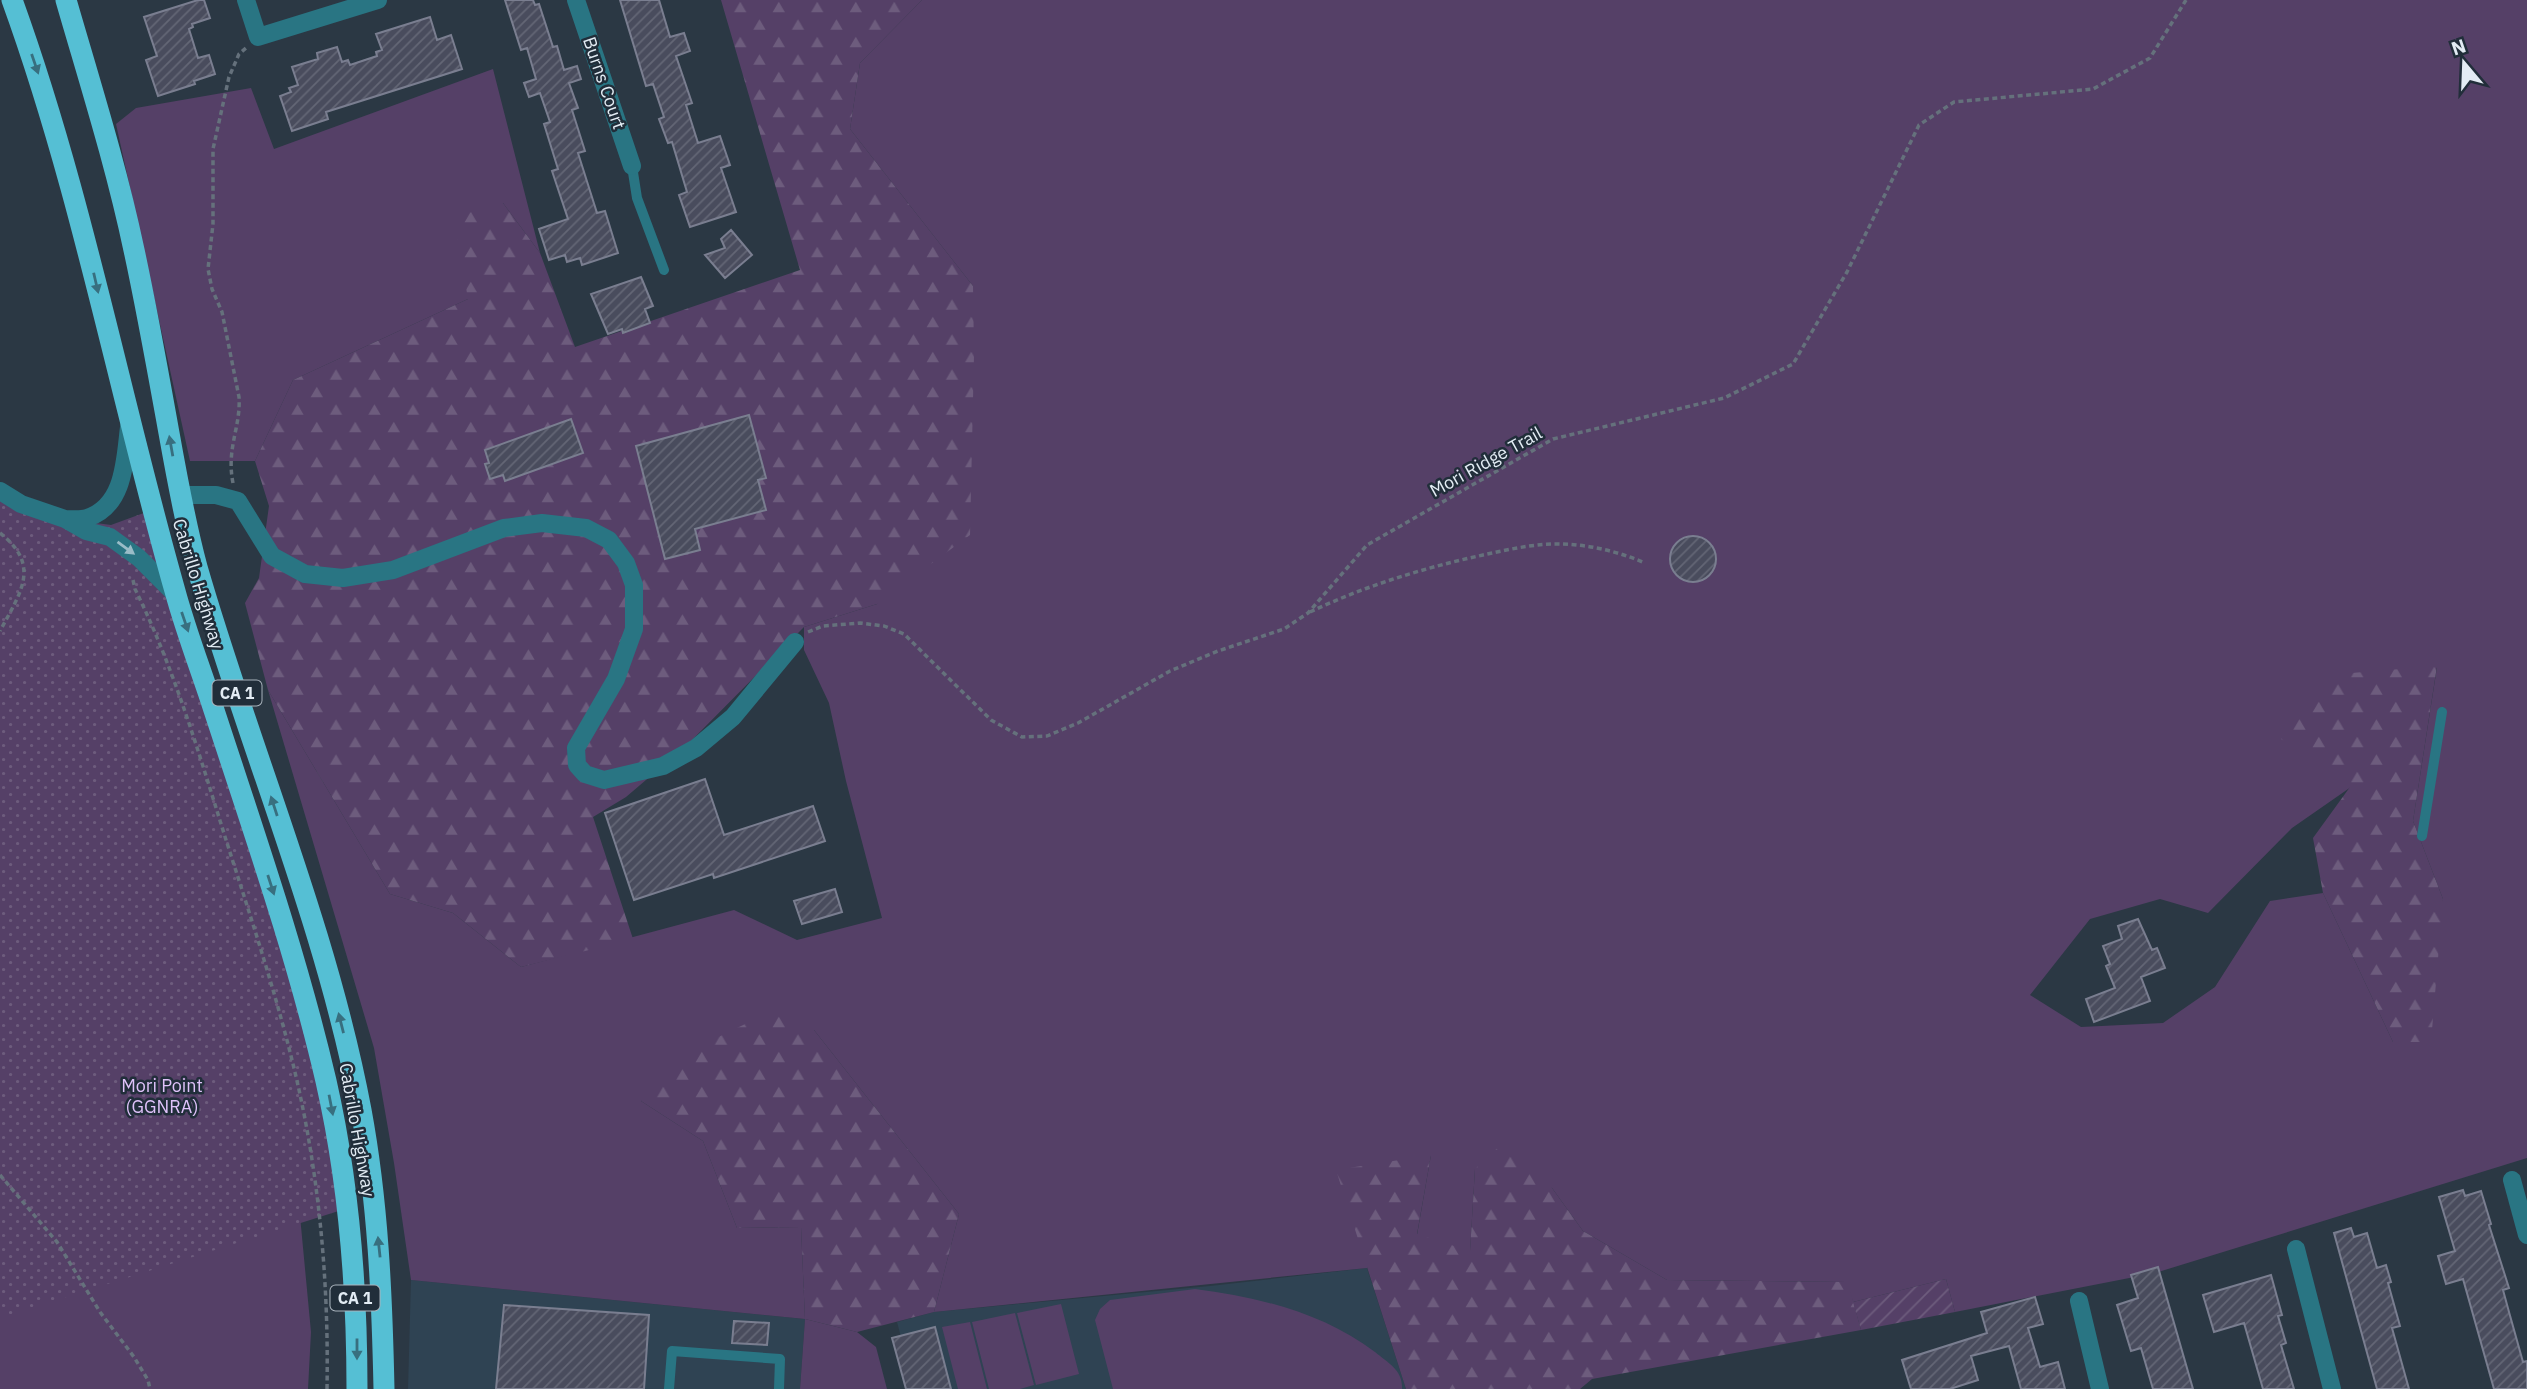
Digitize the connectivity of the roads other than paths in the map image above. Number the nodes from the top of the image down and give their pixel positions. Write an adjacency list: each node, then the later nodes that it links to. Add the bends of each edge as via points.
1 (12, 0): 8 (highway, Cabrillo Highway / CA 1, one-way to 8, via 62,153)
2 (66, 0): 10 (highway, Cabrillo Highway / CA 1, one-way to 2, via 118,181)
3 (247, 0): 4 (street, via 258,37)
4 (378, 0)
5 (576, 0): 6 (street, Burns Court)
6 (632, 166): 7 (lane, via 637,198)
7 (664, 270)
8 (129, 423): 11 (street, via 124,469 113,499 87,518); 12 (highway, Cabrillo Highway / CA 1)
9 (0, 491): 11 (street, via 21,504)
10 (180, 495): 13 (street, via 216,495 238,502 272,556 305,575 343,579 393,570 504,528 542,523 586,528 609,540 626,562 634,585 634,629 615,679 576,748 577,765 585,774 604,780 663,766 696,748 733,717); 21 (highway, Cabrillo Highway / CA 1, one-way to 10, via 381,1266 353,1075 312,921 214,621)
11 (65, 519): 12 (street, one-way to 12, via 124,546)
12 (176, 595): 20 (highway, Cabrillo Highway / CA 1, one-way to 20, via 281,916 327,1084 348,1208)
13 (796, 642)
14 (2442, 712): 15 (lane)
15 (2422, 836)
16 (2512, 1180): 17 (street)
17 (2527, 1235)
18 (2296, 1249): 25 (street)
19 (2078, 1301): 24 (street)
20 (357, 1389)
21 (384, 1389)
22 (669, 1389): 23 (lane, via 672,1351 780,1359)
23 (779, 1389)
24 (2100, 1389)
25 (2332, 1389)

